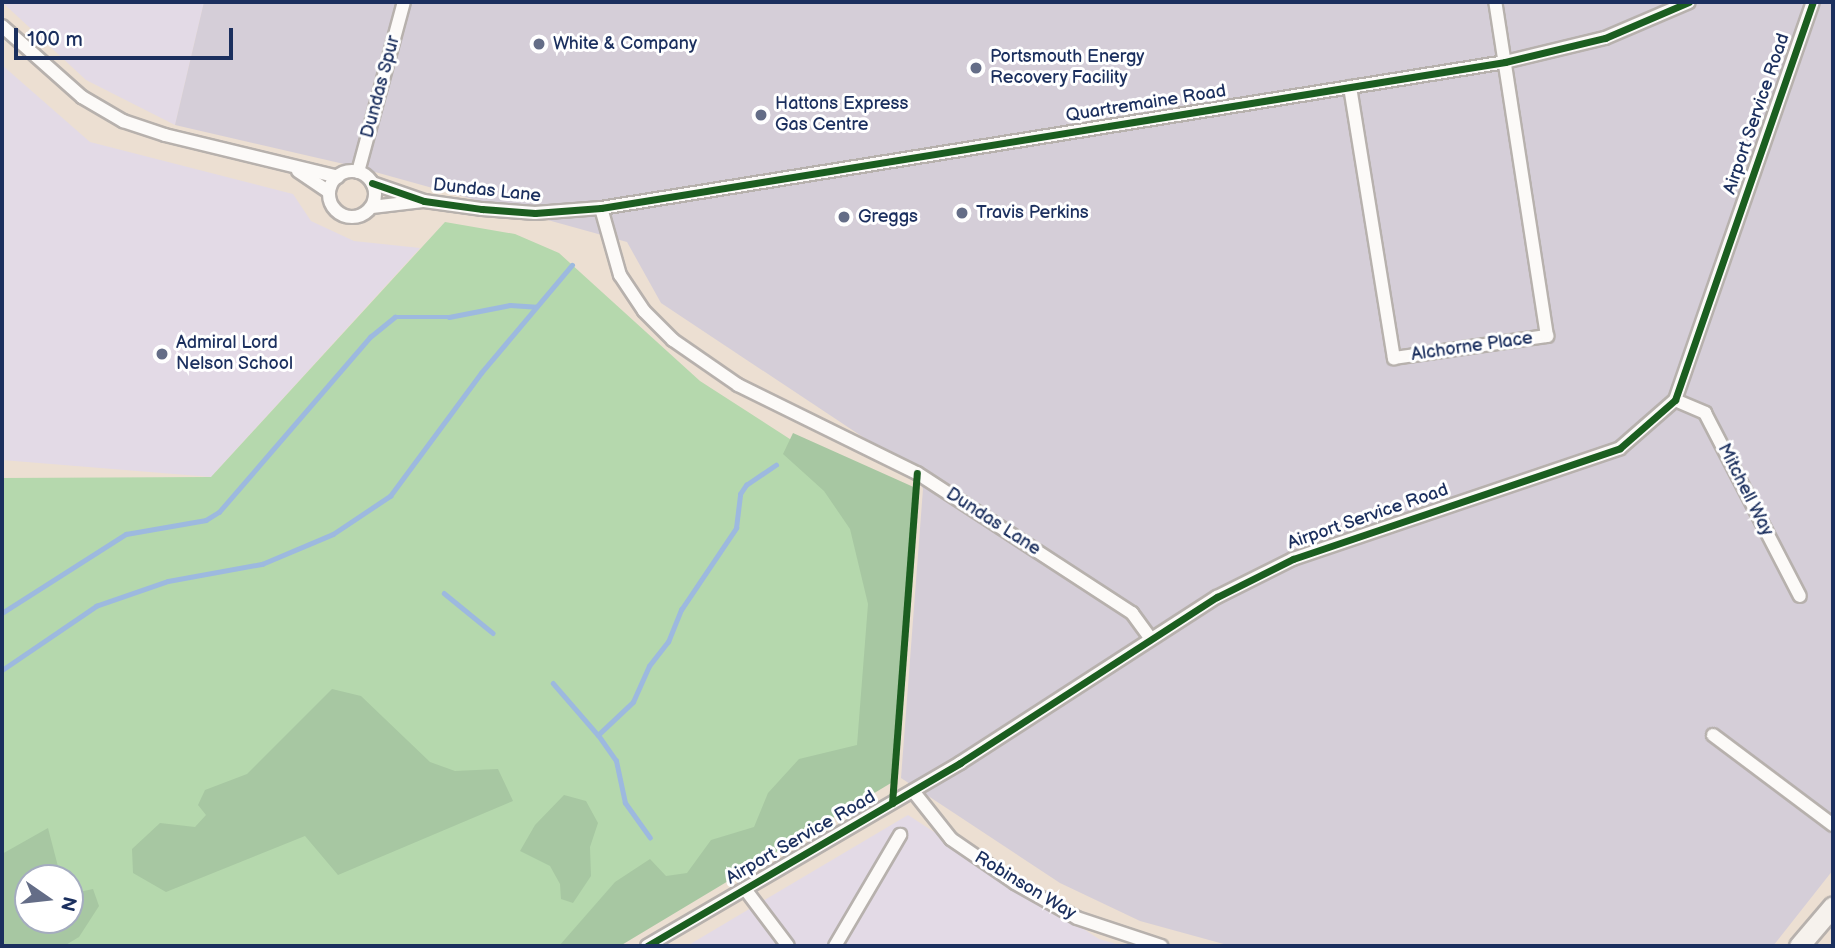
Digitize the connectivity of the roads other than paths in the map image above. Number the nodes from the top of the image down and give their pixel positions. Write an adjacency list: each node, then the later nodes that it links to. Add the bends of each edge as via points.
1 (404, 2): 9 (street, Dundas Spur)
2 (1495, 2): 6 (street)
3 (1689, 2): 6 (street, Quartremaine Road, via 1605,38)
4 (1813, 2): 16 (street, Airport Service Road)
5 (2, 26): 8 (street, Dundas Lane, via 82,97 123,121)
6 (1505, 62): 7 (street, Quartremaine Road); 7 (street, Alchorne Place, via 1547,336 1394,358)
7 (1350, 87): 15 (street, Quartremaine Road)
8 (291, 167): 10 (street, Dundas Lane); 12 (street, Dundas Lane)
9 (358, 172): 10 (street, Dundas Lane); 11 (street, Dundas Lane)
10 (338, 177): 12 (street)
11 (372, 183): 13 (street, Dundas Lane); 14 (street, via 376,195)
12 (329, 192): 14 (street, Dundas Lane, via 332,206 343,216 359,217)
13 (424, 201): 14 (street, Dundas Lane); 15 (street, Dundas Lane, via 535,213)
14 (372, 207)
15 (601, 208): 18 (street, Dundas Lane, via 610,250 627,289 656,324 694,357 738,384 917,473 1132,613)
16 (1675, 400): 17 (street, Mitchell Way, via 1705,413); 18 (street, Airport Service Road, via 1620,448 1293,559)
17 (1800, 596)
18 (1150, 638): 20 (street, Airport Service Road)
19 (1713, 735): 21 (street)
20 (913, 791): 23 (street, Airport Service Road); 28 (street, Robinson Way, via 951,839 1015,883 1077,918)
21 (1833, 825)
22 (900, 835): 27 (street)
23 (745, 888): 25 (street, Airport Service Road); 26 (street)
24 (1833, 906): 29 (street)
25 (647, 946)
26 (788, 946)
27 (835, 946)
28 (1161, 946)
29 (1799, 946)

